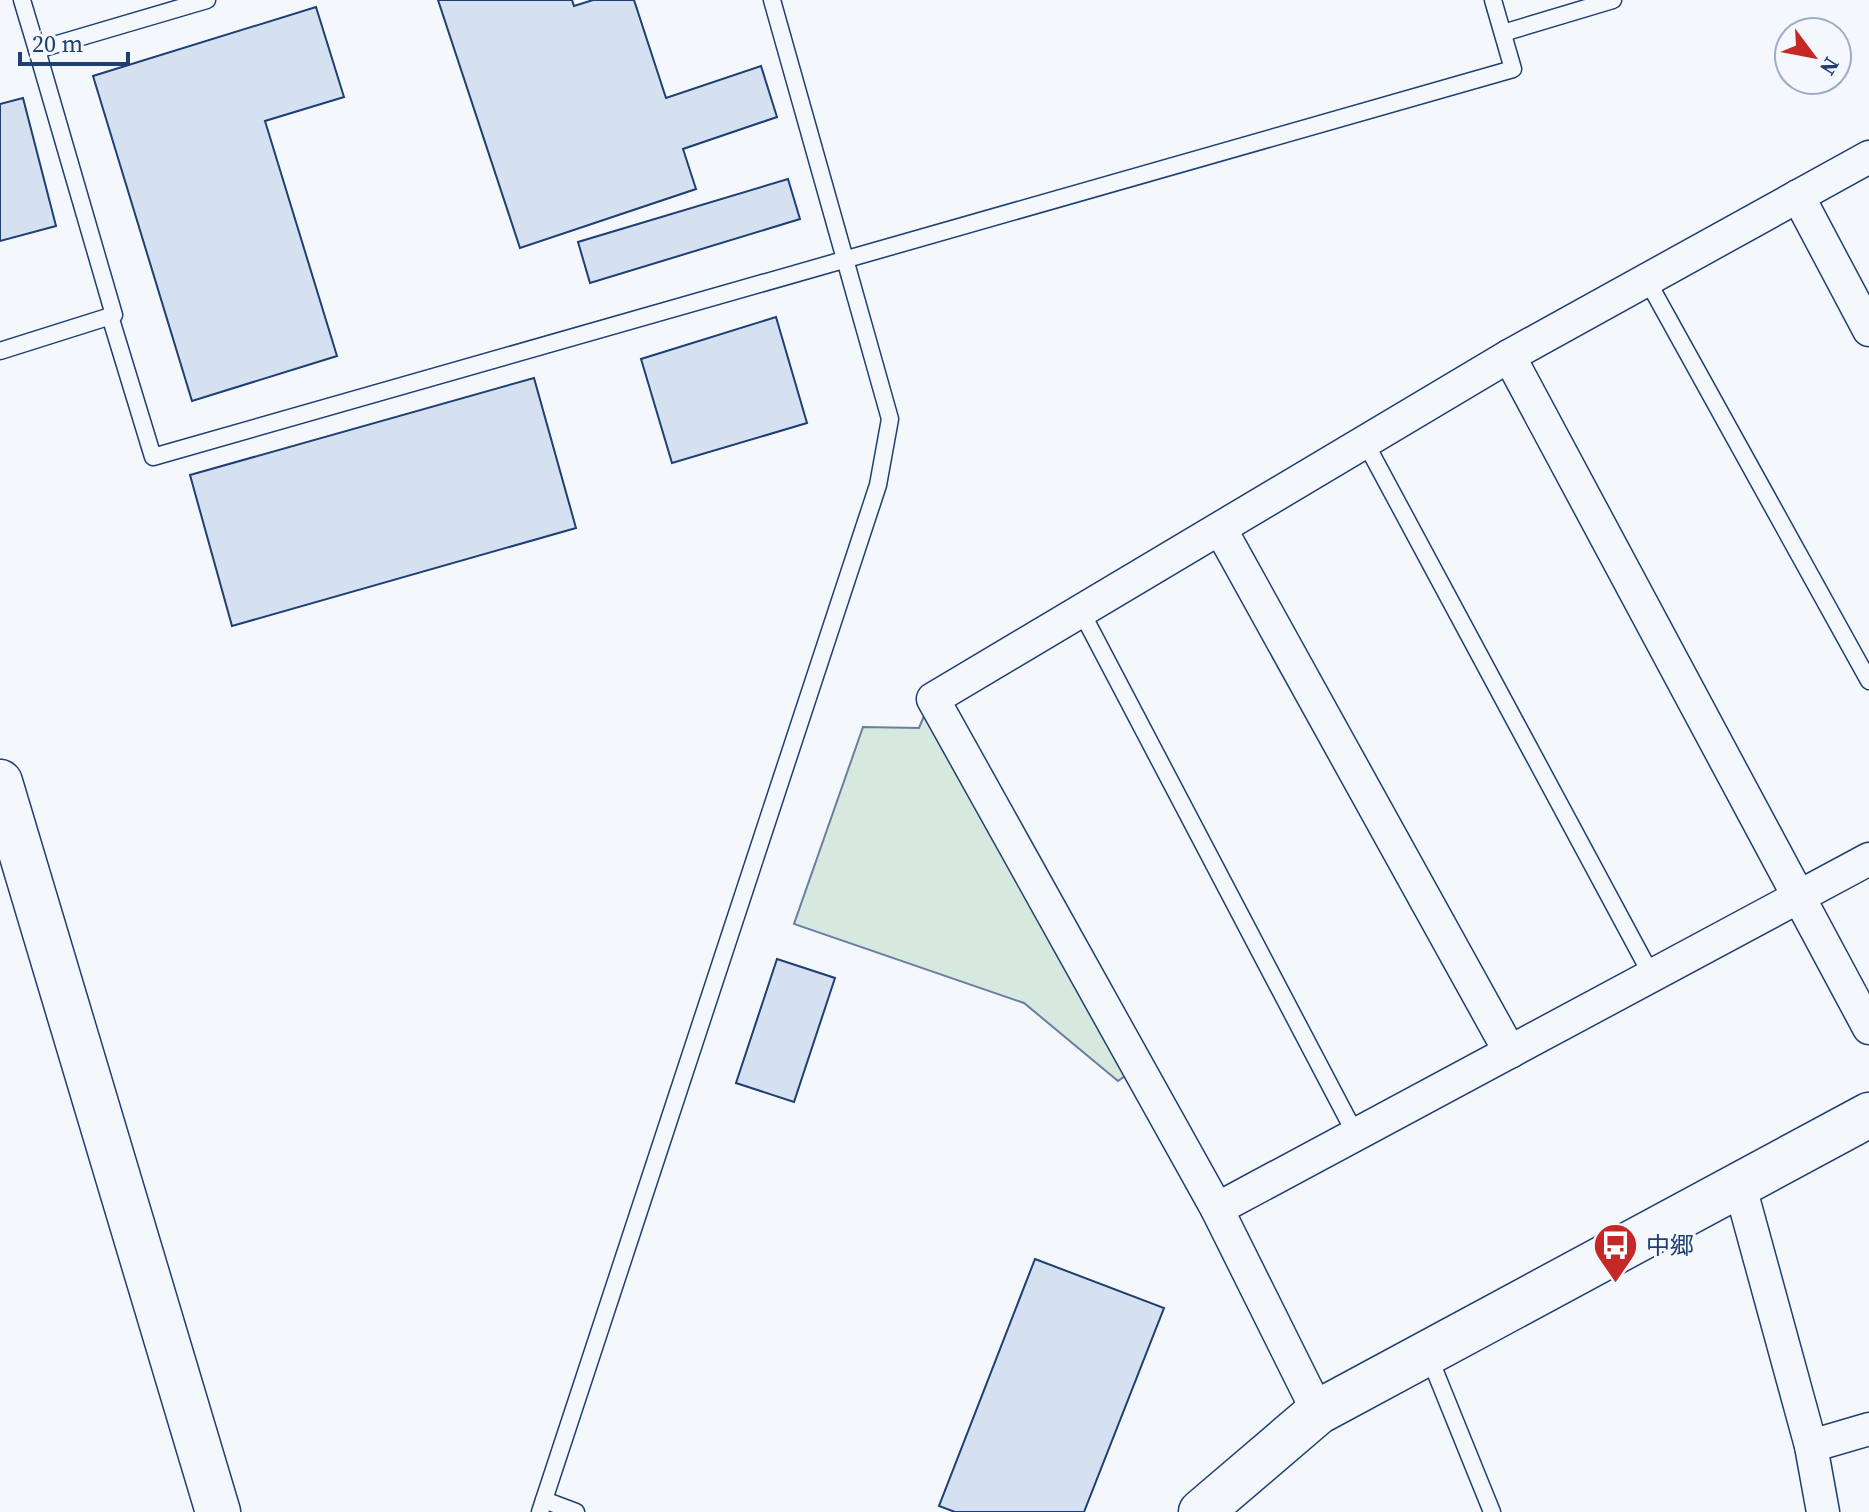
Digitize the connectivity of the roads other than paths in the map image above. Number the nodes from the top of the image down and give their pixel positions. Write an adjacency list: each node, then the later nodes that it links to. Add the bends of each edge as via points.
1 (22, 0): 7 (lane)
2 (207, 0): 7 (lane)
3 (772, 0): 10 (lane)
4 (1493, 0): 6 (lane)
5 (1613, 0): 6 (lane)
6 (1503, 33): 10 (lane, via 1513,69)
7 (37, 50): 12 (lane, via 114,315)
8 (1869, 157): 9 (street)
9 (1798, 196): 11 (street); 13 (street)
10 (847, 260): 12 (lane, via 153,457); 36 (lane, via 890,419 878,485)
11 (1647, 280): 15 (street); 19 (lane)
12 (110, 316): 14 (lane)
13 (1869, 330)
14 (0, 351)
15 (1509, 356): 16 (street); 23 (street)
16 (1365, 442): 17 (street); 24 (lane)
17 (1221, 530): 18 (street); 26 (street)
18 (1082, 613): 28 (lane); 30 (street, via 933,699)
19 (1869, 681)
20 (0, 782): 21 (street)
21 (11, 856): 37 (street)
22 (1869, 859): 23 (street)
23 (1800, 896): 24 (street); 25 (street)
24 (1652, 976): 26 (street)
25 (1869, 1028)
26 (1510, 1052): 28 (street)
27 (1869, 1115): 29 (street)
28 (1356, 1135): 30 (street)
29 (1739, 1183): 31 (street); 34 (street)
30 (1217, 1209): 32 (street)
31 (1427, 1352): 32 (street); 39 (lane)
32 (1318, 1412): 35 (street)
33 (1869, 1429): 34 (street)
34 (1811, 1446): 40 (street)
35 (1219, 1505)
36 (542, 1506): 38 (lane)
37 (218, 1512)
38 (576, 1512)
39 (1492, 1512)
40 (1823, 1512)

